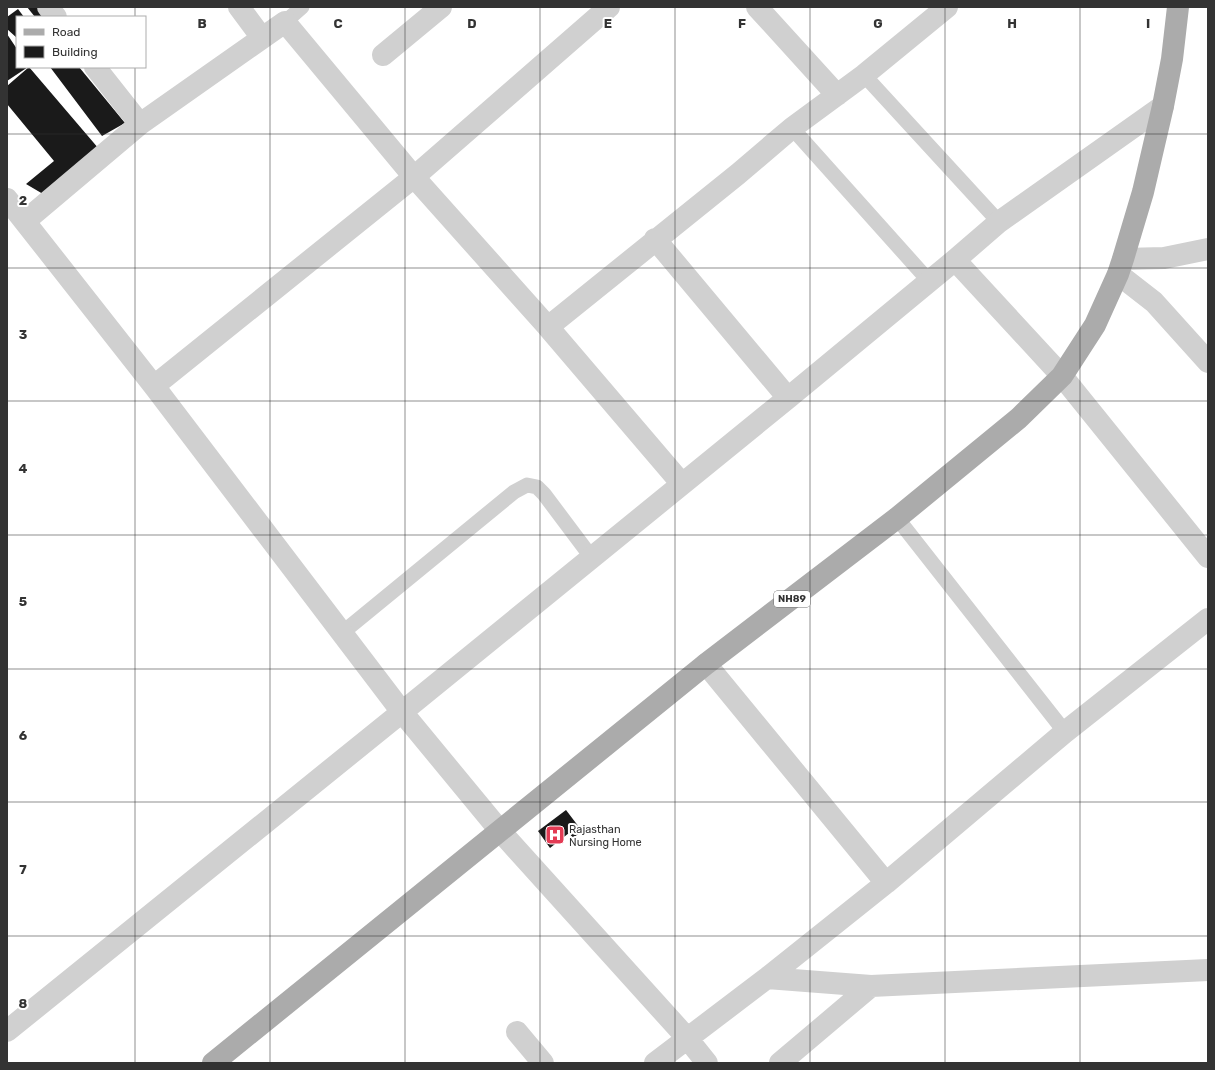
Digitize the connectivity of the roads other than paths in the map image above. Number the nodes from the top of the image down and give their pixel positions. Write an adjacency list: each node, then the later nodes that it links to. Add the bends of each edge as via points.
1 (48, 7): 9 (street)
2 (239, 7): 11 (street)
3 (302, 7): 10 (lane)
4 (441, 7): 12 (street)
5 (609, 7): 19 (street)
6 (757, 7): 15 (street)
7 (1178, 7): 16 (main road, NH89)
8 (938, 10): 14 (street)
9 (55, 16)
10 (285, 22): 11 (street); 19 (street)
11 (262, 38): 17 (street)
12 (383, 55)
13 (96, 68): 17 (street)
14 (864, 75): 15 (street); 22 (lane)
15 (837, 95): 18 (street)
16 (1163, 106): 22 (street); 26 (main road, NH89, via 1143,192)
17 (140, 124): 21 (street)
18 (792, 128): 23 (street); 27 (lane)
19 (414, 177): 28 (street); 31 (street)
20 (7, 199): 21 (street)
21 (25, 221): 31 (street)
22 (999, 222): 25 (street)
23 (655, 239): 28 (street); 32 (street)
24 (1208, 249): 26 (street)
25 (955, 260): 27 (street); 30 (street)
26 (1121, 266): 29 (street); 30 (main road, NH89, via 1095,325)
27 (929, 281): 32 (street)
28 (548, 327): 33 (street)
29 (1208, 362)
30 (1062, 376): 34 (main road, NH89, via 1019,418); 35 (street)
31 (154, 386): 38 (street)
32 (788, 398): 33 (street)
33 (682, 484): 36 (street)
34 (897, 518): 39 (main road, NH89); 41 (lane)
35 (1208, 556)
36 (592, 558): 38 (lane, via 544,494 537,487 527,485 514,492); 40 (street)
37 (1208, 619): 41 (street)
38 (342, 633): 40 (street)
39 (706, 664): 42 (main road, NH89); 43 (street)
40 (402, 712): 42 (street); 47 (street)
41 (1065, 732): 43 (street)
42 (501, 832): 49 (street); 50 (main road, NH89)
43 (886, 883): 45 (street)
44 (1208, 970): 46 (street)
45 (767, 978): 46 (street); 49 (street)
46 (871, 986): 54 (street)
47 (7, 1031)
48 (517, 1032): 51 (street)
49 (687, 1038): 52 (street); 53 (street)
50 (213, 1063)
51 (543, 1063)
52 (656, 1063)
53 (707, 1063)
54 (780, 1063)

